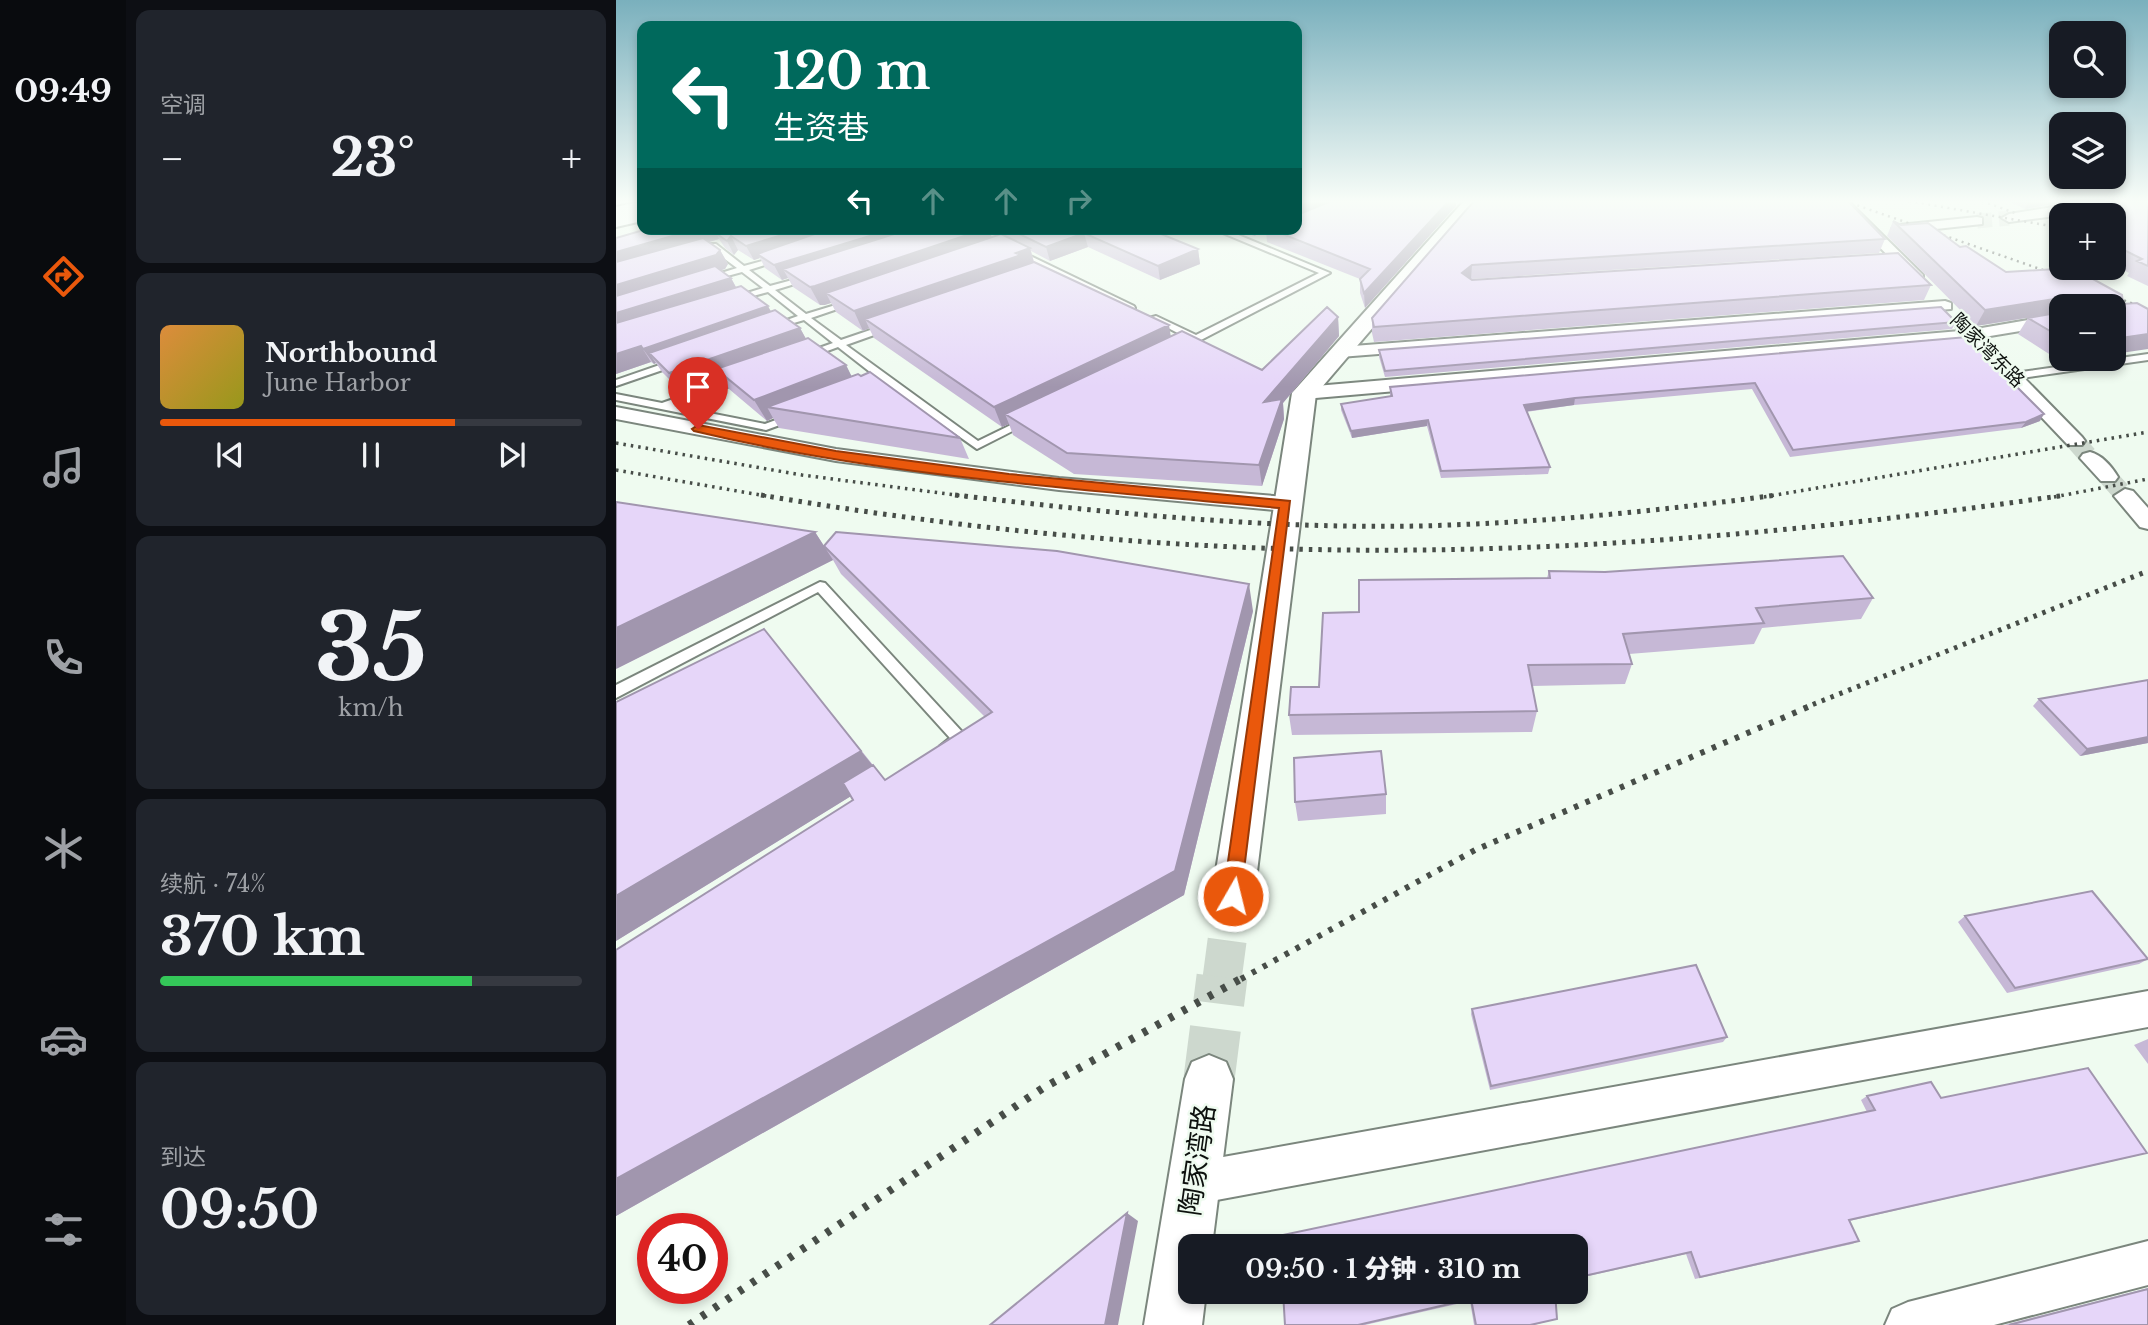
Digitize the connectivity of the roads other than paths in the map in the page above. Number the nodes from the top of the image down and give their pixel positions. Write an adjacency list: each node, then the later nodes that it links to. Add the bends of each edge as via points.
1 (735, 263): 7 (lane)
2 (763, 263): 7 (lane)
3 (1041, 263): 8 (lane)
4 (1302, 263): 23 (lane, via 1326,273)
5 (1417, 263): 26 (street)
6 (1903, 263): 15 (street, 陶家湾东路)
7 (743, 269): 11 (lane); 12 (lane)
8 (1054, 269): 10 (lane); 16 (lane)
9 (820, 273): 12 (lane)
10 (1041, 274)
11 (702, 282)
12 (769, 289): 14 (lane); 18 (lane)
13 (856, 299): 18 (lane)
14 (718, 305)
15 (1945, 306): 22 (street, 陶家湾东路); 26 (street)
16 (1136, 310)
17 (1148, 316): 23 (lane)
18 (805, 317): 21 (lane); 24 (lane)
19 (2049, 321): 22 (street)
20 (903, 322): 24 (lane)
21 (767, 330)
22 (1974, 335): 31 (street, 陶家湾东路); 34 (street)
23 (1196, 340): 25 (lane)
24 (840, 344): 28 (lane); 32 (lane)
25 (1184, 345)
26 (1340, 352): 34 (street)
27 (692, 357): 33 (lane)
28 (802, 357)
29 (2148, 357): 31 (lane)
30 (751, 375): 37 (lane)
31 (2014, 376): 41 (street, 陶家湾东路)
32 (886, 380): 35 (lane); 40 (lane, via 976,446)
33 (616, 383)
34 (1304, 393): 45 (street)
35 (850, 394)
36 (616, 397): 37 (lane)
37 (661, 406): 39 (lane, via 766,427)
38 (616, 413): 45 (street, via 836,455 1059,484)
39 (802, 413)
40 (1037, 416)
41 (2075, 441)
42 (2090, 458): 43 (street)
43 (2108, 477)
44 (2125, 496): 46 (street)
45 (1286, 504): 49 (street)
46 (2148, 522)
47 (616, 692): 48 (lane, via 820,586 960,739)
48 (936, 754)
49 (1233, 896)
50 (2148, 1009): 52 (street)
51 (1209, 1079): 52 (street, 陶家湾路)
52 (1195, 1183): 54 (street, 陶家湾路)
53 (2148, 1263): 55 (street)
54 (1173, 1325)
55 (1908, 1325)

